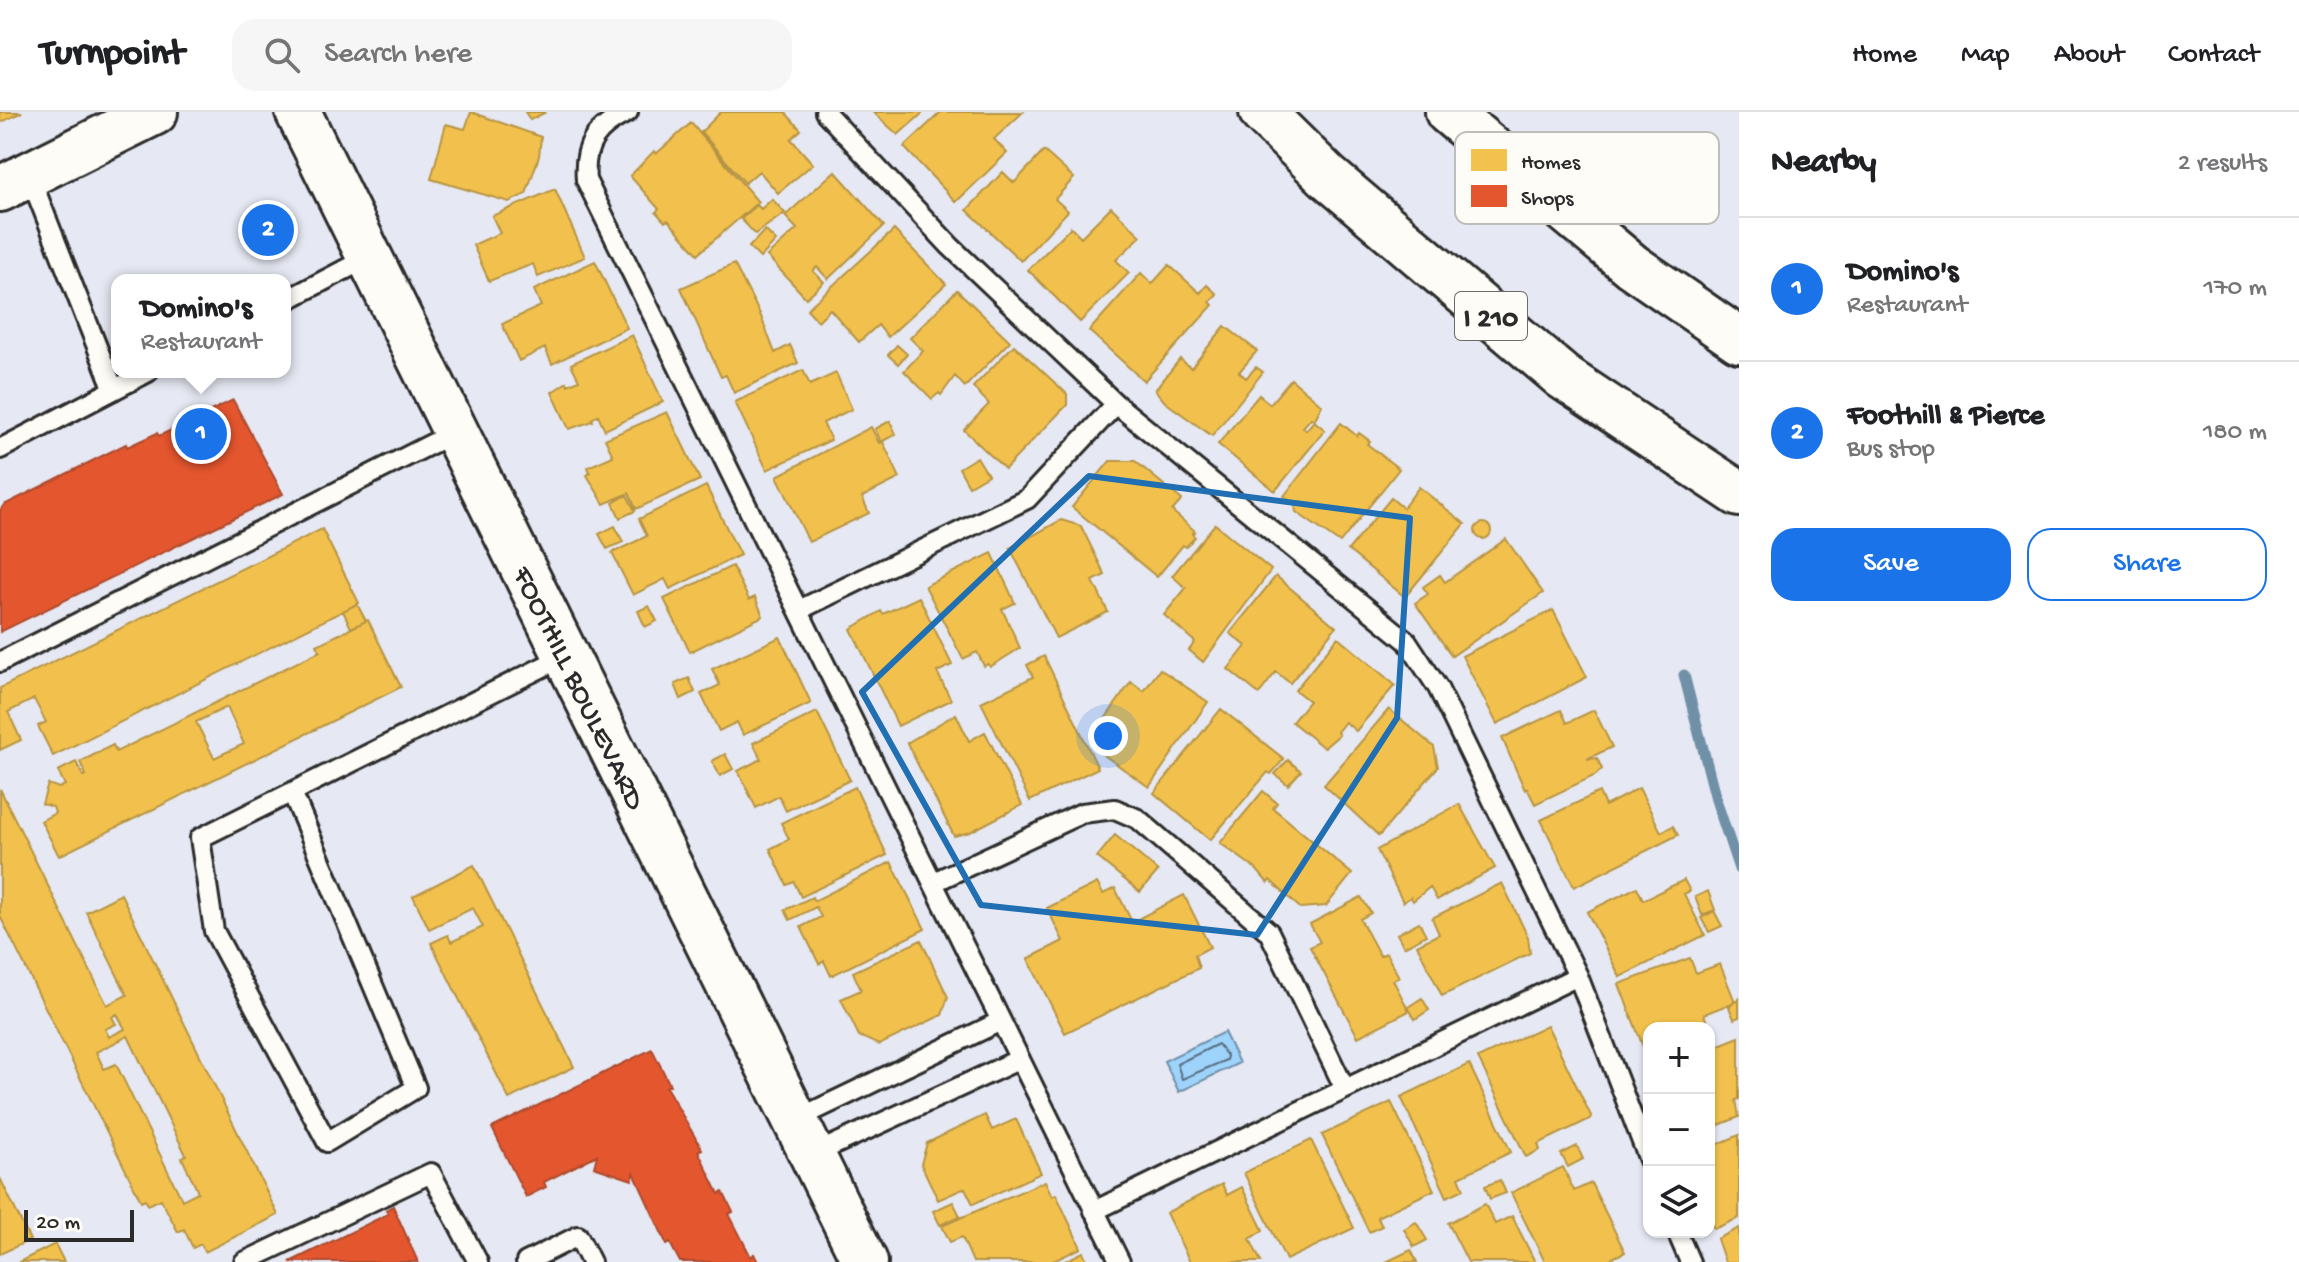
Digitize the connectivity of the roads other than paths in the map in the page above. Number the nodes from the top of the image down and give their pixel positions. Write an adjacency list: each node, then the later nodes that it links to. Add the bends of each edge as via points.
1 (155, 112): 8 (main road)
2 (298, 112): 10 (main road, FOOTHILL BOULEVARD)
3 (628, 112): 19 (lane, via 597,130 585,161 586,180)
4 (825, 112): 15 (lane, via 950,246)
5 (1262, 112): 18 (main road, I 210, via 1327,176 1563,377)
6 (1448, 112): 7 (main road)
7 (1472, 132)
8 (15, 182): 14 (lane)
9 (1582, 224): 12 (main road)
10 (369, 257): 11 (lane); 16 (main road, FOOTHILL BOULEVARD)
11 (291, 298)
12 (1739, 340)
13 (137, 378): 14 (lane)
14 (114, 390): 17 (lane)
15 (1116, 404): 19 (lane, via 1027,499); 24 (lane, via 1407,641 1438,688)
16 (455, 432): 20 (main road, FOOTHILL BOULEVARD); 21 (lane)
17 (0, 449)
18 (1739, 494)
19 (799, 610): 23 (lane)
20 (565, 656): 22 (lane); 28 (main road, FOOTHILL BOULEVARD)
21 (0, 662)
22 (292, 792): 22 (lane, via 200,838 214,931 327,1142 416,1088)
23 (934, 882): 25 (lane); 27 (lane, via 1082,813 1115,809 1138,819 1269,932)
24 (1578, 976): 27 (lane); 29 (lane)
25 (1001, 1021): 26 (lane); 28 (lane)
26 (1020, 1059): 28 (lane); 30 (lane)
27 (1345, 1089): 30 (lane)
28 (803, 1137): 37 (main road, FOOTHILL BOULEVARD)
29 (1643, 1144)
30 (1094, 1211): 38 (lane)
31 (1678, 1238): 32 (lane)
32 (1682, 1259)
33 (244, 1262): 34 (lane, via 431,1173)
34 (478, 1262)
35 (526, 1262): 36 (lane, via 578,1236)
36 (591, 1262)
37 (865, 1262)
38 (1120, 1262)

